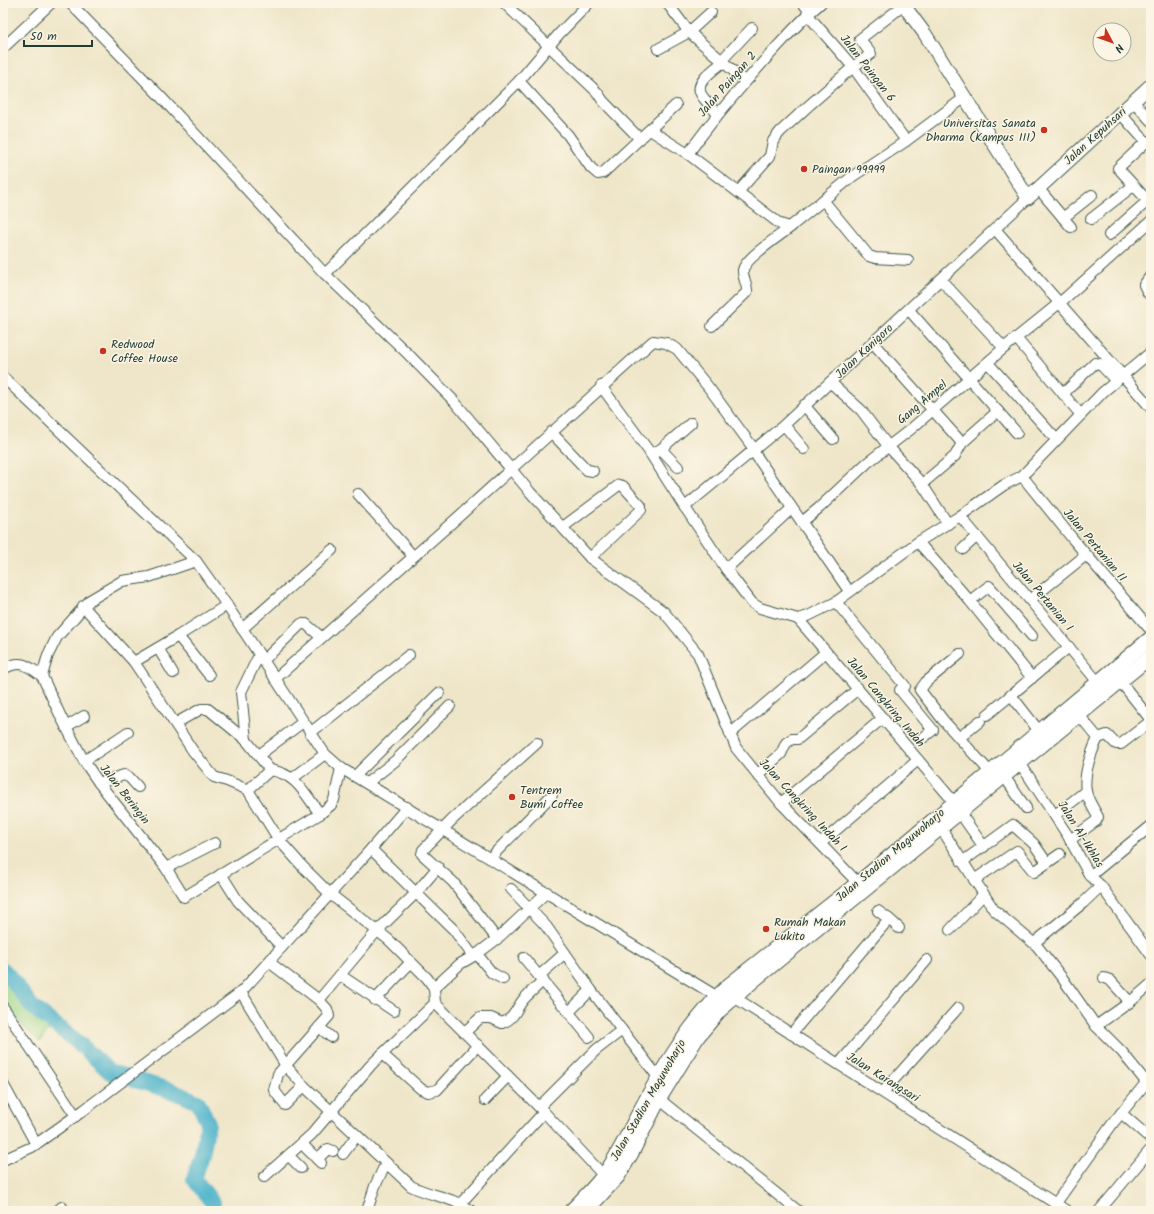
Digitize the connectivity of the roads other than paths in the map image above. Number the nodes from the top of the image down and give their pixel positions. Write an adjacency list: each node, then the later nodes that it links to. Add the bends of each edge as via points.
1 (51, 3): 14 (street)
2 (70, 3): 46 (street, Jalan Cangkring Indah I)
3 (504, 3): 13 (street)
4 (588, 3): 13 (street)
5 (667, 3): 12 (street)
6 (803, 3): 10 (street, Jalan Paingan 6)
7 (821, 3): 10 (street, Jalan Paingan 2)
8 (903, 4): 17 (street, via 860,39 872,54); 21 (street, via 925,34)
9 (711, 12): 12 (street)
10 (809, 13): 17 (street, Jalan Paingan 6); 19 (street, Jalan Paingan 2)
11 (752, 28): 16 (street)
12 (689, 32): 15 (street); 16 (street)
13 (548, 47): 18 (street); 28 (street, via 597,92)
14 (3, 48)
15 (658, 49)
16 (722, 62): 19 (street); 24 (street, via 703,81 700,88 701,95)
17 (853, 67): 29 (street, Jalan Paingan 6); 33 (street, via 780,132 773,141 770,156)
18 (519, 81): 28 (street, via 568,135 598,174); 46 (street)
19 (745, 82): 24 (street, Jalan Paingan 2)
20 (1151, 85): 22 (street, Jalan Kepuhsari)
21 (964, 98): 29 (street); 35 (street)
22 (1133, 101): 25 (street, Jalan Kepuhsari); 26 (street)
23 (676, 105): 27 (street)
24 (717, 113): 30 (street, Jalan Paingan 2)
25 (1120, 113): 31 (street, via 1146,142 1118,168); 32 (street, Jalan Kepuhsari)
26 (1151, 121)
27 (650, 130): 28 (street); 30 (street)
28 (640, 139)
29 (906, 141): 37 (street, via 881,156)
30 (688, 154): 33 (street)
31 (1133, 186): 36 (street); 39 (street)
32 (1038, 188): 35 (street, Jalan Kanigoro); 38 (street)
33 (738, 192): 41 (street, via 780,224)
34 (1092, 195): 38 (street)
35 (1028, 198): 43 (street, Jalan Kanigoro)
36 (1149, 199): 44 (street)
37 (823, 200): 41 (street); 45 (street, via 869,256)
38 (1063, 218): 42 (street)
39 (1091, 219)
40 (1150, 225): 50 (street, Gang Ampel)
41 (793, 226): 52 (street, via 747,263 743,270 747,292)
42 (1070, 227)
43 (994, 229): 48 (street, Jalan Kanigoro); 50 (street)
44 (1109, 235)
45 (908, 260)
46 (325, 274): 82 (street, Jalan Cangkring Indah I, via 454,401)
47 (1151, 275): 49 (street, via 1144,285)
48 (941, 280): 51 (street, Jalan Kanigoro); 55 (street)
49 (1151, 296)
50 (1058, 303): 53 (street, Gang Ampel); 59 (street)
51 (909, 310): 54 (street, Jalan Kanigoro); 60 (street)
52 (712, 326)
53 (1016, 338): 55 (street, Gang Ampel); 63 (street)
54 (873, 343): 61 (street, Jalan Kanigoro); 66 (street)
55 (1004, 348): 57 (street, Gang Ampel)
56 (1151, 352): 59 (street)
57 (988, 363): 60 (street, Gang Ampel); 73 (street)
58 (3, 377): 100 (street)
59 (1119, 378): 63 (street, via 1095,363); 65 (street); 68 (street)
60 (970, 379): 66 (street, Gang Ampel); 67 (street)
61 (830, 382): 64 (street, Jalan Kanigoro); 76 (street, via 861,410)
62 (601, 386): 71 (street); 79 (street, via 649,343 656,340 666,343 677,349 700,376); 80 (street)
63 (1063, 394): 68 (street)
64 (804, 405): 70 (street, Jalan Kanigoro); 74 (street)
65 (1151, 408)
66 (933, 410): 75 (street); 76 (street, Gang Ampel)
67 (998, 411): 72 (street); 75 (street)
68 (1081, 415): 73 (street)
69 (691, 423): 77 (street)
70 (784, 425): 78 (street); 79 (street, Jalan Kanigoro)
71 (551, 432): 82 (street); 83 (street, via 587,470)
72 (1017, 433)
73 (1056, 439): 84 (street)
74 (833, 440)
75 (962, 442): 85 (street, via 955,456)
76 (888, 446): 85 (street); 90 (street, Gang Ampel)
77 (661, 449): 80 (street); 81 (street)
78 (804, 449)
79 (753, 450): 87 (street, Jalan Kanigoro); 88 (street)
80 (650, 453): 87 (street)
81 (678, 467)
82 (510, 468): 92 (street, Jalan Cangkring Indah I); 98 (street)
83 (594, 471)
84 (1022, 476): 89 (street, via 1004,485); 97 (street, Jalan Pertanian II)
85 (922, 484): 91 (street)
86 (358, 494): 98 (street)
87 (686, 509): 101 (street)
88 (792, 509): 90 (street); 101 (street)
89 (960, 516): 91 (street); 93 (street, Jalan Pertanian I)
90 (802, 522): 102 (street)
91 (948, 524): 94 (street)
92 (563, 528): 99 (street, Jalan Cangkring Indah I); 99 (street, via 619,485 623,486 641,506 641,510)
93 (977, 536): 95 (street); 103 (street, Jalan Pertanian I)
94 (918, 542): 102 (street); 104 (street)
95 (963, 549)
96 (332, 550): 110 (street)
97 (1086, 555): 103 (street); 109 (street, Jalan Pertanian II)
98 (413, 556): 113 (street)
99 (590, 558): 147 (street, Jalan Cangkring Indah I, via 664,612 687,639 698,654)
100 (196, 562): 106 (street); 107 (street, via 149,577 122,581)
101 (726, 569): 108 (street, via 756,606)
102 (849, 591): 105 (street)
103 (1030, 600): 115 (street, Jalan Pertanian I)
104 (970, 601): 112 (street, via 989,586); 128 (street)
105 (836, 602): 108 (street); 143 (street, via 905,686 900,690)
106 (227, 605): 110 (street); 111 (street)
107 (83, 606): 122 (street); 126 (street, via 57,637 48,654)
108 (798, 619): 117 (street, Jalan Cangkring Indah)
109 (1151, 628)
110 (242, 629): 121 (street)
111 (178, 636): 116 (street); 125 (street)
112 (1032, 636)
113 (321, 637): 121 (street, via 306,624 301,624); 129 (street)
114 (1151, 638): 127 (main road, Jalan Stadion Maguwoharjo)
115 (1069, 647): 128 (street); 130 (street, Jalan Pertanian I)
116 (158, 648): 122 (street); 124 (street)
117 (826, 652): 131 (street, Jalan Cangkring Indah); 147 (street)
118 (960, 654): 138 (street, via 920,690)
119 (409, 655): 146 (street)
120 (1151, 656): 127 (main road, Jalan Stadion Maguwoharjo)
121 (261, 658): 129 (street); 150 (street, via 241,692)
122 (134, 662): 141 (street)
123 (3, 669): 126 (street, via 24,663)
124 (174, 673)
125 (209, 675)
126 (42, 676): 142 (street, Jalan Beringin)
127 (1116, 676): 130 (main road, Jalan Stadion Maguwoharjo); 139 (street)
128 (1032, 678): 133 (street)
129 (275, 679): 140 (street)
130 (1102, 687): 135 (main road, Jalan Stadion Maguwoharjo); 145 (main road, Jalan Stadion Maguwoharjo)
131 (858, 689): 137 (street, Jalan Cangkring Indah); 162 (street, via 798,739 789,740 781,754)
132 (439, 693): 161 (street)
133 (1011, 695): 145 (street); 148 (street)
134 (450, 706): 166 (street, via 395,761)
135 (1079, 715): 149 (street); 157 (main road, Jalan Stadion Maguwoharjo)
136 (84, 716): 142 (street)
137 (883, 718): 155 (street, Jalan Cangkring Indah); 171 (street)
138 (943, 720): 143 (street); 148 (street)
139 (1151, 720): 149 (street, via 1121,744 1116,744 1107,735)
140 (303, 722): 146 (street); 154 (street)
141 (176, 723): 150 (street, via 201,709 208,709); 168 (street, via 193,751 214,777)
142 (66, 727): 156 (street, Jalan Beringin)
143 (933, 730): 151 (street)
144 (128, 732): 156 (street)
145 (1039, 732): 160 (main road, Jalan Stadion Maguwoharjo)
146 (310, 733): 153 (street)
147 (730, 734): 162 (street, Jalan Cangkring Indah I, via 736,748)
148 (959, 738): 160 (street)
149 (1098, 738): 169 (street, via 1091,751)
150 (246, 740): 154 (street)
151 (920, 740)
152 (537, 742): 179 (street)
153 (325, 754): 158 (street); 164 (street)
154 (259, 755): 159 (street)
155 (918, 760): 173 (street, Jalan Cangkring Indah); 183 (street)
156 (84, 761): 165 (street, Jalan Beringin)
157 (1020, 763): 163 (main road, Jalan Stadion Maguwoharjo); 176 (street, Jalan Al-Ikhlas)
158 (341, 768): 161 (street); 175 (street, Jalan Beringin, via 334,800)
159 (270, 770): 164 (street, via 282,772); 168 (street)
160 (990, 772): 173 (main road, Jalan Stadion Maguwoharjo)
161 (355, 776): 166 (street)
162 (757, 776): 171 (street, Jalan Cangkring Indah I)
163 (1004, 776): 173 (main road, Jalan Stadion Maguwoharjo); 174 (street)
164 (292, 778): 175 (street)
165 (99, 783): 167 (street, via 124,775); 191 (street, Jalan Beringin)
166 (367, 783): 172 (street)
167 (138, 788)
168 (248, 790): 180 (street)
169 (1086, 791): 176 (street); 181 (street, via 1098,817)
170 (552, 795): 187 (street)
171 (781, 803): 183 (street, Jalan Cangkring Indah I)
172 (407, 807): 179 (street); 185 (street)
173 (957, 808): 177 (main road, Jalan Stadion Maguwoharjo); 184 (street, Jalan Cangkring Indah)
174 (1026, 808)
175 (320, 814): 180 (street, Jalan Beringin)
176 (1054, 815): 181 (street, Jalan Al-Ikhlas)
177 (938, 824): 188 (street); 195 (main road, Jalan Stadion Maguwoharjo); 218 (main road, Jalan Stadion Maguwoharjo)
178 (1151, 826): 193 (street)
179 (443, 829): 187 (street); 190 (street, via 422,854)
180 (279, 840): 192 (street, Jalan Beringin); 200 (street)
181 (1070, 840): 193 (street, Jalan Al-Ikhlas)
182 (215, 843): 191 (street)
183 (821, 843): 195 (street, Jalan Cangkring Indah I)
184 (984, 847): 188 (street); 189 (street, via 1013,825 1034,844)
185 (371, 849): 199 (street); 200 (street)
186 (1060, 854): 189 (street)
187 (490, 858): 198 (street)
188 (962, 862): 194 (street)
189 (1047, 863): 194 (street, via 1034,872 1017,851)
190 (438, 867): 199 (street); 208 (street, via 453,882)
191 (166, 868): 192 (street, Jalan Beringin, via 184,897)
192 (221, 874): 210 (street, via 238,901)
193 (1090, 876): 196 (street, Jalan Al-Ikhlas)
194 (974, 880): 201 (street)
195 (858, 883): 218 (main road, Jalan Stadion Maguwoharjo)
196 (1100, 886): 209 (street); 213 (street, Jalan Al-Ikhlas)
197 (511, 888): 202 (street)
198 (547, 892): 202 (street); 227 (street)
199 (416, 893): 207 (street); 212 (street, via 454,930)
200 (330, 894): 207 (street); 210 (street)
201 (983, 895): 206 (street); 209 (street, via 994,910)
202 (529, 909): 208 (street); 211 (street, via 546,926)
203 (878, 911): 204 (street)
204 (889, 919): 205 (street); 242 (street)
205 (899, 928)
206 (950, 930)
207 (377, 931): 217 (street); 219 (street)
208 (497, 939): 212 (street)
209 (1034, 944): 237 (street, via 1063,979)
210 (282, 947): 216 (street)
211 (565, 953): 220 (street); 225 (street)
212 (475, 955): 222 (street, via 492,973); 224 (street, via 460,964)
213 (1151, 955)
214 (524, 958): 220 (street)
215 (927, 960): 247 (street)
216 (269, 962): 226 (street); 229 (street)
217 (411, 962): 224 (street); 230 (street)
218 (761, 966): 227 (main road, Jalan Stadion Maguwoharjo); 228 (main road, Jalan Stadion Maguwoharjo)
219 (340, 975): 229 (street); 230 (street)
220 (542, 978): 236 (street); 240 (street, via 507,1022 480,1018)
221 (1104, 978): 231 (street, via 1110,980)
222 (503, 979)
223 (1151, 984): 231 (street)
224 (434, 988): 232 (street)
225 (591, 990): 236 (street); 239 (street)
226 (241, 992): 248 (street); 260 (street)
227 (716, 996): 241 (main road, Jalan Stadion Maguwoharjo)
228 (734, 997): 241 (main road, Jalan Stadion Maguwoharjo); 242 (street, Jalan Karangsari)
229 (319, 1000): 238 (street, via 329,1012 329,1016)
230 (375, 1000): 235 (street)
231 (1130, 1002): 237 (street)
232 (435, 1003): 240 (street); 246 (street)
233 (3, 1007): 260 (street)
234 (958, 1008): 254 (street)
235 (394, 1011)
236 (569, 1012): 243 (street)
237 (1096, 1026): 251 (street)
238 (319, 1027): 244 (street); 248 (street)
239 (622, 1030): 250 (street); 257 (street, via 596,1050)
240 (464, 1032): 245 (street)
241 (694, 1033): 250 (main road, Jalan Stadion Maguwoharjo); 255 (main road, Jalan Stadion Maguwoharjo)
242 (791, 1034): 247 (street, Jalan Karangsari)
243 (589, 1037)
244 (331, 1038)
245 (478, 1045): 246 (street, via 437,1090 428,1092 421,1089); 249 (street)
246 (382, 1054): 258 (street)
247 (839, 1064): 254 (street, Jalan Karangsari)
248 (286, 1066): 253 (street); 253 (street, via 277,1077 274,1093 286,1105)
249 (508, 1076): 256 (street); 257 (street)
250 (658, 1077): 270 (main road, Jalan Stadion Maguwoharjo)
251 (1148, 1080): 259 (street)
252 (3, 1084): 263 (street)
253 (304, 1086): 258 (street)
254 (883, 1092): 273 (street, Jalan Karangsari)
255 (659, 1099): 277 (main road, Jalan Stadion Maguwoharjo, via 618,1176); 278 (street)
256 (485, 1100)
257 (541, 1110): 270 (street); 272 (street)
258 (332, 1111): 261 (street); 264 (street)
259 (1121, 1114): 262 (street); 273 (street)
260 (76, 1116): 263 (street)
261 (357, 1135): 264 (street, via 338,1153 328,1149 319,1161); 268 (street)
262 (1151, 1138)
263 (36, 1144): 267 (street)
264 (302, 1144): 266 (street)
265 (1151, 1149): 280 (street)
266 (289, 1156): 269 (street); 271 (street)
267 (3, 1160)
268 (386, 1163): 272 (street, via 411,1186 424,1193); 274 (street)
269 (301, 1168)
270 (604, 1176): 276 (main road, Jalan Stadion Maguwoharjo)
271 (264, 1177)
272 (461, 1203): 275 (street)
273 (1056, 1203): 279 (street, Jalan Karangsari)
274 (367, 1211)
275 (471, 1211)
276 (571, 1211)
277 (586, 1211)
278 (798, 1211)
279 (1067, 1211)
280 (1099, 1211)

